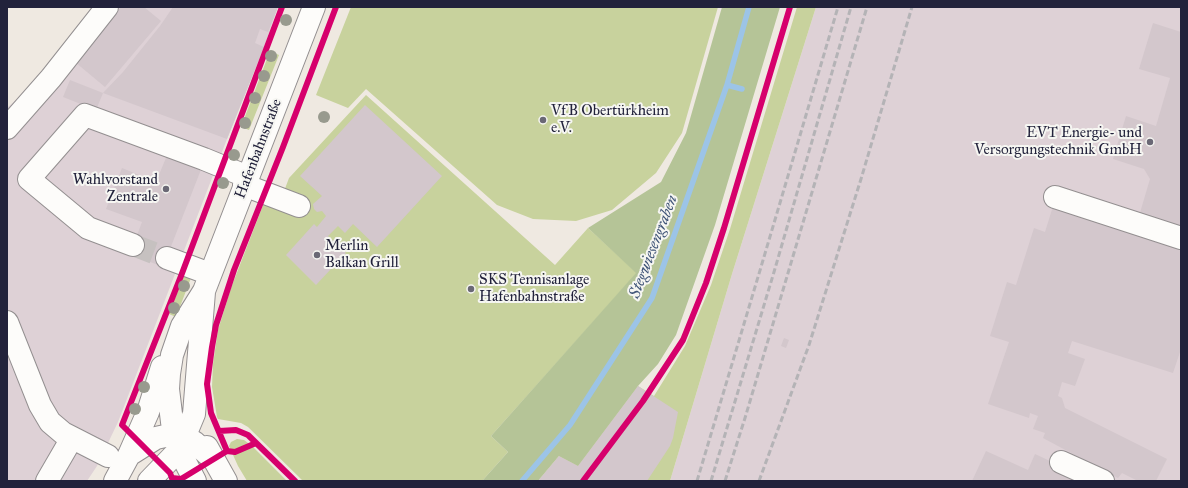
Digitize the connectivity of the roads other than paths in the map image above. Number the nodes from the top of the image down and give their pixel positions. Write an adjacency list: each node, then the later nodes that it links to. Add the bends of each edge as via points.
1 (107, 7): 3 (main road, via 51,78)
2 (314, 7): 4 (main road, Hafenbahnstraße)
3 (7, 128)
4 (246, 181): 6 (main road); 8 (main road, via 222,166 85,115 29,179 88,228); 10 (main road, Hafenbahnstraße)
5 (1055, 197): 7 (main road)
6 (299, 206)
7 (1181, 238)
8 (133, 245)
9 (176, 262): 10 (main road)
10 (207, 282): 12 (main road, Hafenbahnstraße, via 182,326); 13 (main road, Hafenbahnstraße)
11 (7, 322): 14 (main road, via 46,417 58,430)
12 (175, 346): 15 (main road, Hafenbahnstraße, via 168,389 170,410); 16 (main road, Hafenbahnstraße, via 160,372 148,412)
13 (194, 414): 15 (main road, Hafenbahnstraße); 18 (main road, via 201,436)
14 (72, 438): 17 (main road); 20 (main road)
15 (180, 440): 16 (main road, Hafenbahnstraße, via 156,438); 18 (main road); 22 (main road, Hafenbahnstraße); 23 (main road)
16 (129, 455): 21 (main road, Hafenbahnstraße)
17 (108, 456)
18 (220, 456): 24 (main road)
19 (1061, 462): 25 (main road)
20 (47, 481)
21 (115, 481)
22 (149, 481)
23 (195, 481)
24 (226, 481)
25 (1103, 481)

